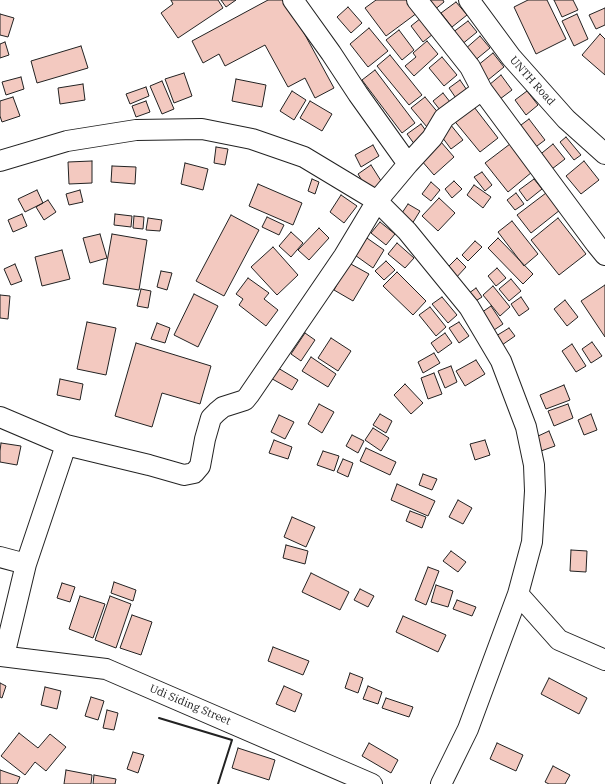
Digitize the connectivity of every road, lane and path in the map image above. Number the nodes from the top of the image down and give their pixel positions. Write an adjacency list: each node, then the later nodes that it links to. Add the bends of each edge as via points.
1 (293, 0): 7 (street)
2 (417, 0): 4 (street, via 470,68)
3 (469, 0): 5 (street, UNTH Road, via 511,57 566,119)
4 (482, 90): 7 (street, via 444,118 432,138); 9 (street)
5 (605, 154)
6 (0, 162): 8 (street, via 67,141 136,130 202,129 252,139 304,157)
7 (408, 164): 8 (street)
8 (377, 200): 11 (street, via 344,256 249,396 245,400 224,407 211,418 200,466 194,473 184,475); 14 (street, via 407,231 469,307 501,361 526,427 534,465 535,491 532,542)
9 (605, 255)
10 (0, 417): 11 (street)
11 (66, 445): 13 (street)
12 (0, 557): 13 (street)
13 (26, 564): 15 (street)
14 (518, 594): 16 (street, via 559,640); 18 (street, via 468,729)
15 (2, 656): 17 (street, Udi Siding Street, via 106,669)
16 (605, 660)
17 (372, 784)
18 (441, 784)

